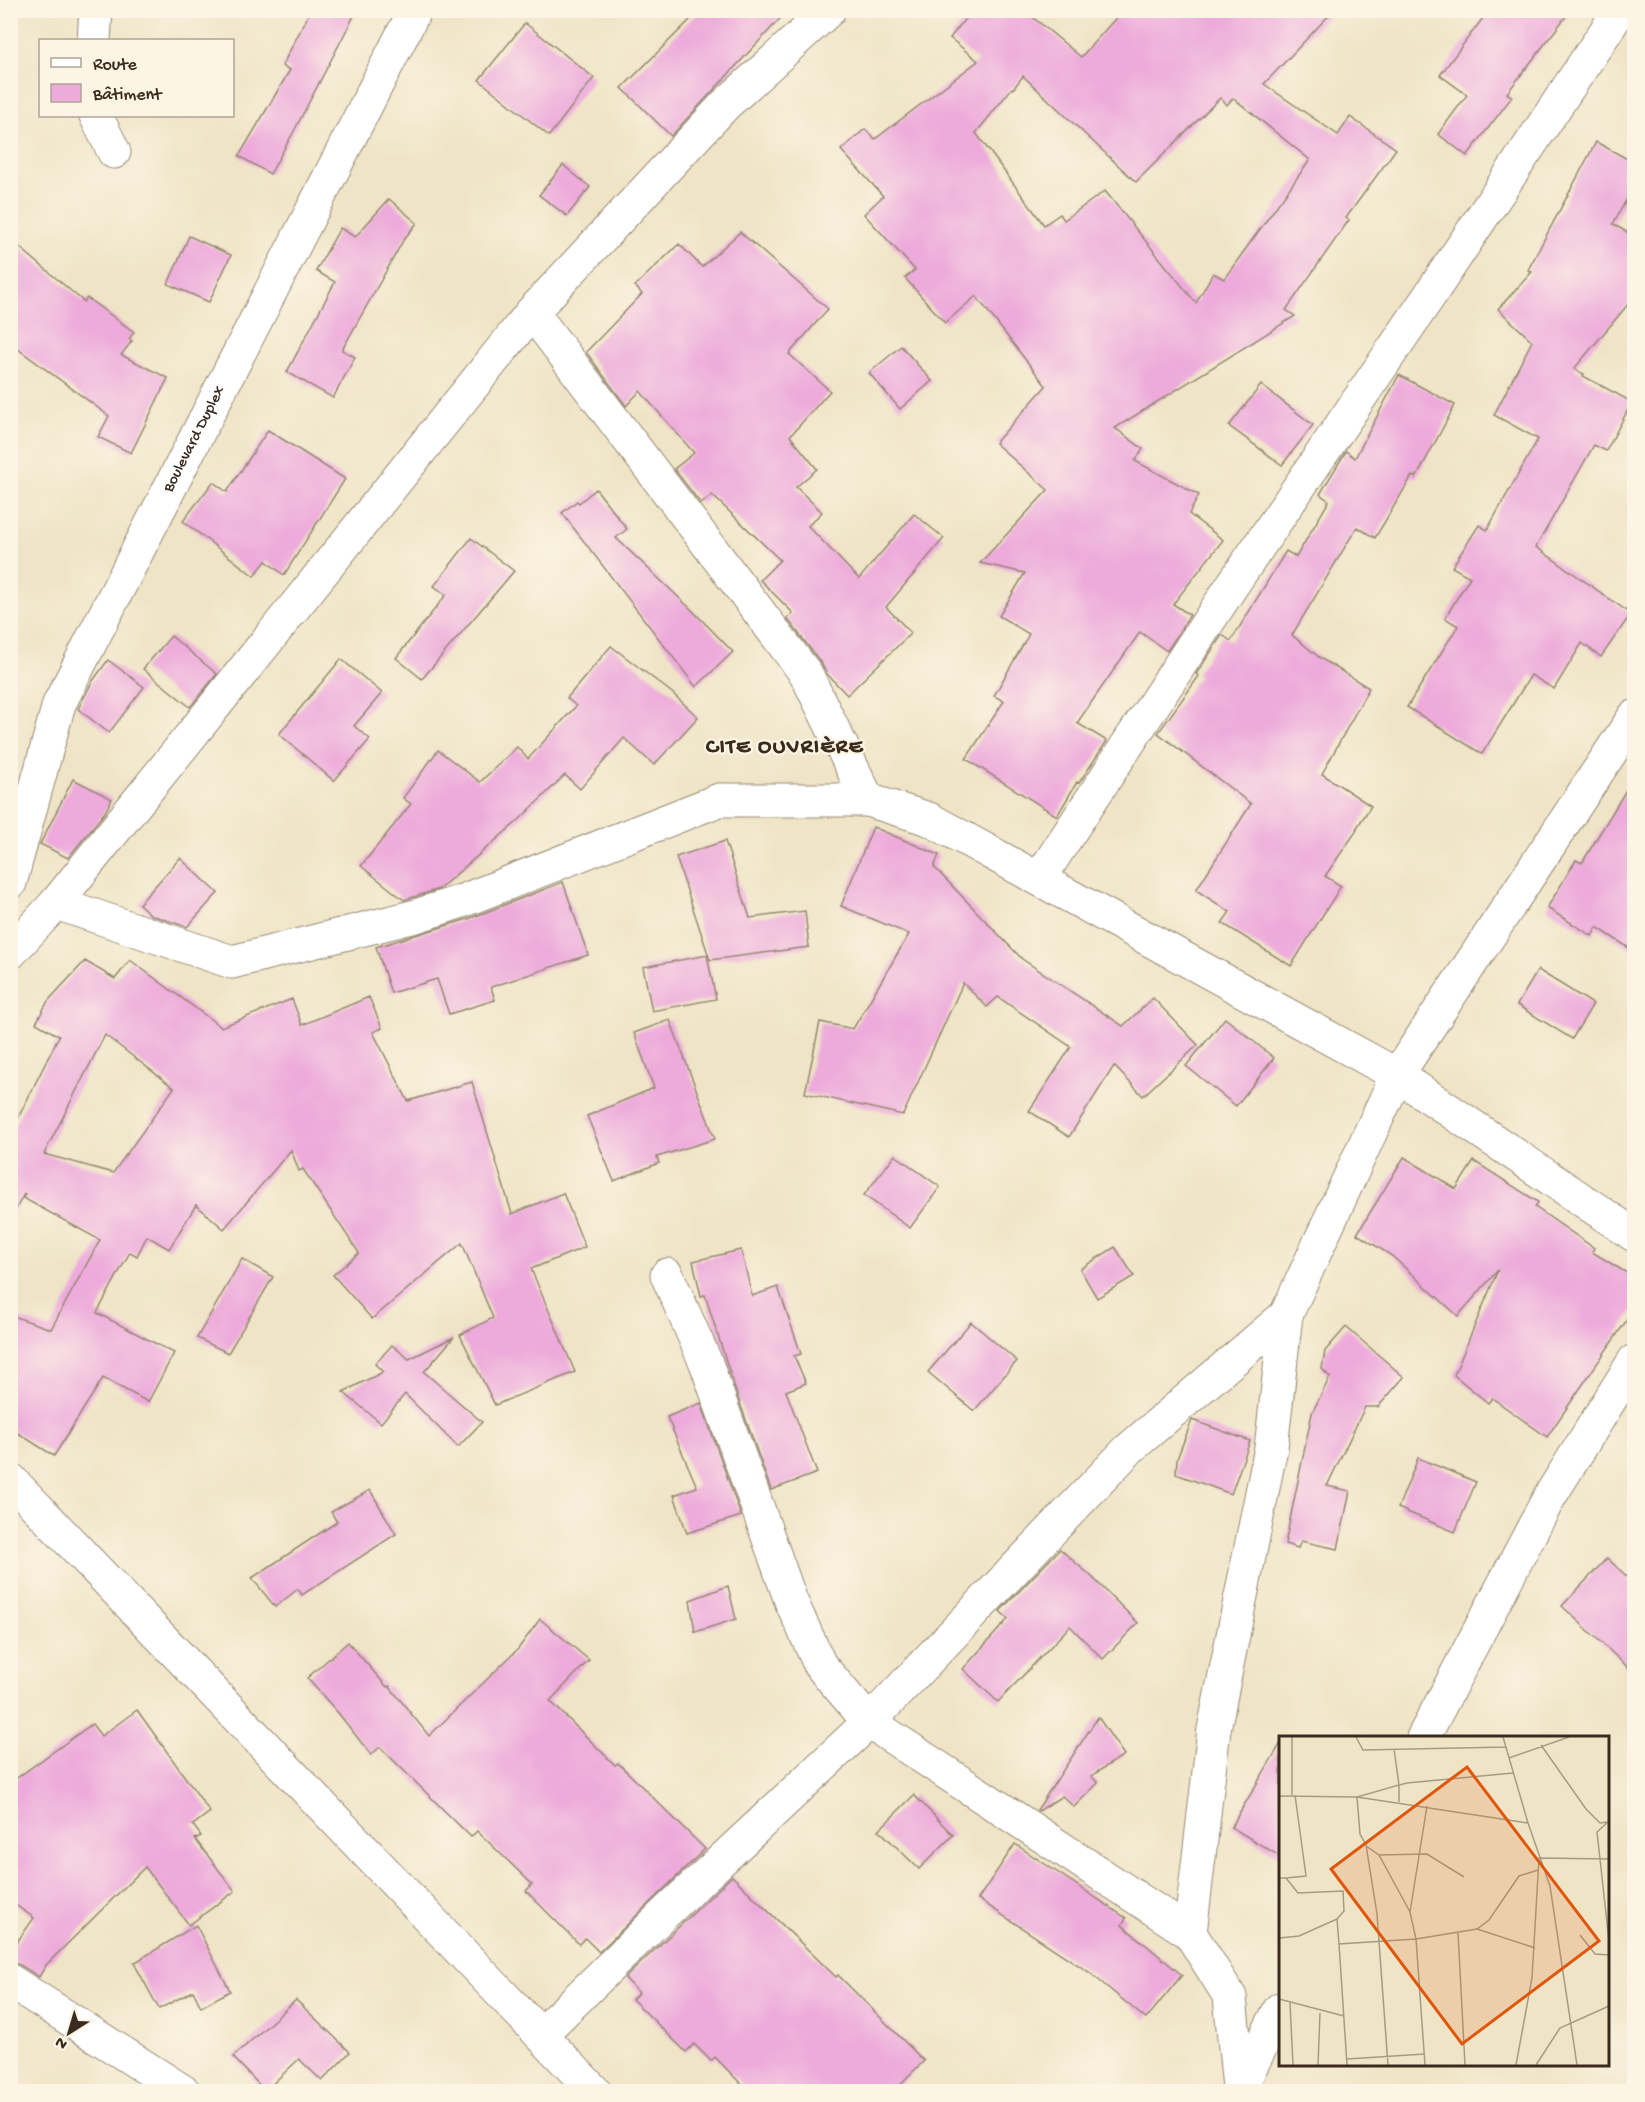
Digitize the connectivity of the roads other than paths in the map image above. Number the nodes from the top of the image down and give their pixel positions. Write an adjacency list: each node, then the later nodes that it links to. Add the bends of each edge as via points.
1 (96, 10): 5 (street)
2 (415, 10): 12 (street, Boulevard Duplex, via 59,704)
3 (829, 10): 8 (street, via 725,105)
4 (1620, 10): 11 (street)
5 (94, 39)
6 (96, 117): 7 (street)
7 (114, 152)
8 (532, 312): 10 (street, via 806,674); 13 (street)
9 (1635, 717): 15 (street)
10 (868, 800): 11 (street, via 929,819); 13 (street, via 719,800 462,901 232,962)
11 (1039, 879): 15 (street)
12 (10, 883)
13 (56, 903): 14 (street)
14 (10, 953)
15 (1397, 1075): 16 (street); 18 (street)
16 (1635, 1235)
17 (667, 1275): 21 (street, via 706,1363 791,1601 819,1665)
18 (1286, 1315): 21 (street, via 1129,1449); 23 (street, via 1271,1448 1214,1729)
19 (1635, 1361): 22 (street, via 1550,1496)
20 (10, 1479): 26 (street)
21 (869, 1722): 23 (street); 26 (street)
22 (1424, 1736)
23 (1190, 1933): 27 (street, via 1230,1998)
24 (10, 1981): 28 (street)
25 (1279, 2013): 27 (street)
26 (541, 2034): 29 (street)
27 (1239, 2090)
28 (184, 2091)
29 (596, 2091)

